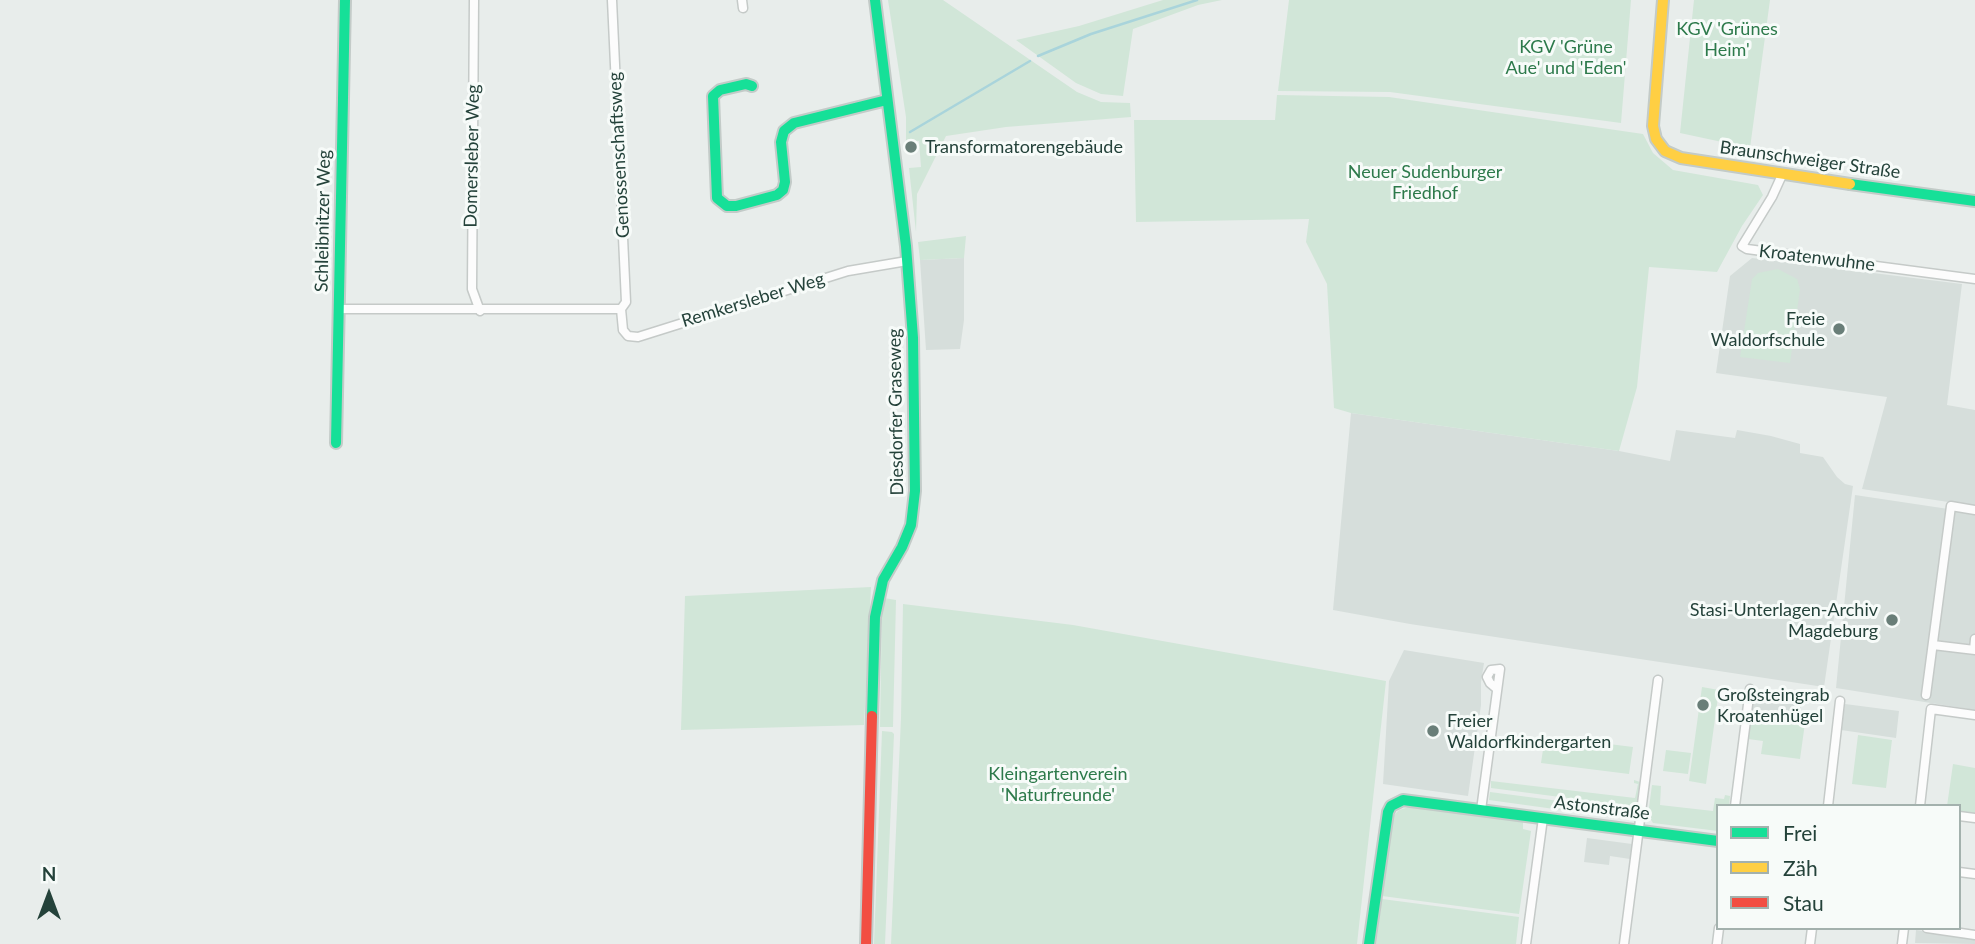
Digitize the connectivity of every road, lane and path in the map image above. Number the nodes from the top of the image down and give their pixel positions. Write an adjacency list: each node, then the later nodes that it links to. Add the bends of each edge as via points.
1 (345, 0): 13 (street, Schleibnitzer Weg)
2 (474, 0): 14 (street, Domersleber Weg, via 472,289)
3 (612, 0): 12 (street, Genossenschaftsweg, via 626,302)
4 (874, 0): 7 (street, Diesdorfer Graseweg)
5 (1663, 0): 8 (street, Braunschweiger Straße, via 1653,132 1661,147 1674,156)
6 (752, 86): 7 (street, via 720,90 713,96 717,198 727,206 783,190 781,142 784,131 794,123)
7 (887, 100): 10 (street, Diesdorfer Graseweg)
8 (1782, 175): 9 (street, Braunschweiger Straße); 11 (street, Kroatenwuhne, via 1742,246 1747,249)
9 (1975, 201)
10 (907, 261): 12 (street, Remkersleber Weg, via 848,271 638,337 623,330); 35 (street, Diesdorfer Graseweg, via 915,499 909,533 881,587 875,617)
11 (1975, 279)
12 (621, 309): 14 (street)
13 (338, 310): 14 (street); 15 (street, Schleibnitzer Weg)
14 (480, 311)
15 (336, 443)
16 (1975, 510): 18 (street, via 1951,506)
17 (1975, 639): 19 (street)
18 (1933, 645): 19 (street); 23 (street)
19 (1974, 650)
20 (1658, 680): 31 (street)
21 (1497, 689): 29 (street)
22 (1750, 689): 26 (street)
23 (1926, 695)
24 (1840, 701): 27 (street)
25 (1975, 715): 28 (street, via 1931,709)
26 (1735, 804)
27 (1828, 804)
28 (1920, 804)
29 (1481, 810): 30 (street, Astonstraße); 36 (street, Astonstraße, via 1403,800 1391,806)
30 (1542, 818): 31 (street, Astonstraße); 37 (street)
31 (1639, 831): 32 (street, Astonstraße); 38 (street)
32 (1716, 841)
33 (1941, 930): 34 (street)
34 (1975, 935)
35 (866, 944)
36 (1369, 944)
37 (1526, 944)
38 (1624, 944)

